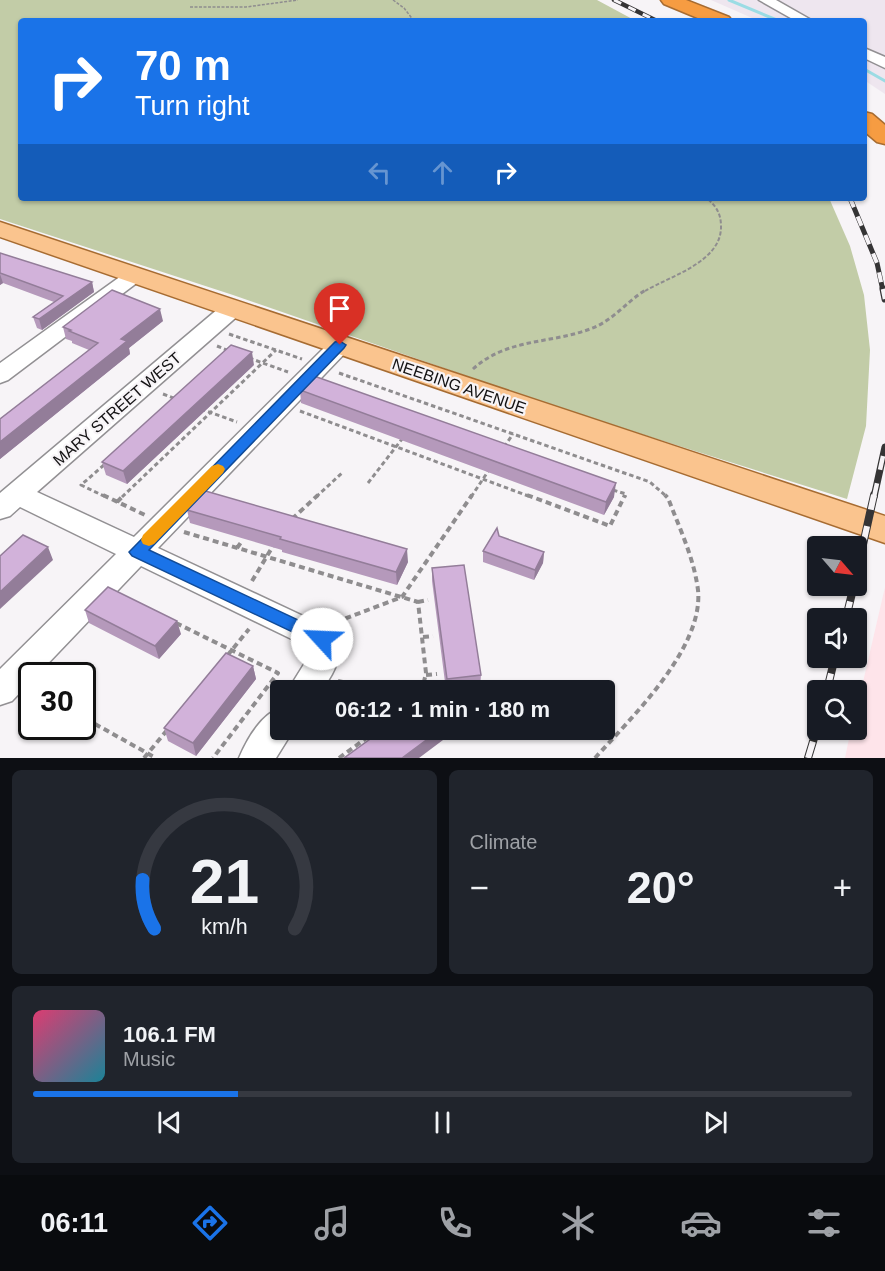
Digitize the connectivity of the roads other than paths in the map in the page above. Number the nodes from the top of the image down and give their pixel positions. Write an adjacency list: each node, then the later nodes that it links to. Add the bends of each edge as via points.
1 (670, 0): 3 (highway)
2 (766, 0): 4 (street)
3 (707, 17)
4 (800, 18)
5 (867, 54): 6 (street)
6 (885, 63)
7 (867, 106): 8 (highway)
8 (885, 119)
9 (867, 122): 10 (highway)
10 (885, 137)
11 (0, 229): 12 (main road, NEEBING AVENUE)
12 (135, 275): 13 (main road, NEEBING AVENUE); 15 (street)
13 (220, 327): 14 (main road, NEEBING AVENUE); 16 (street, MARY STREET WEST)
14 (322, 363): 17 (main road, NEEBING AVENUE, via 459,386); 18 (street)
15 (0, 375)
16 (8, 501): 18 (street)
17 (885, 530)
18 (137, 552): 19 (street, via 322,639 322,664); 20 (street)
19 (311, 680)
20 (0, 691)
21 (270, 738): 22 (street)
22 (256, 758)

